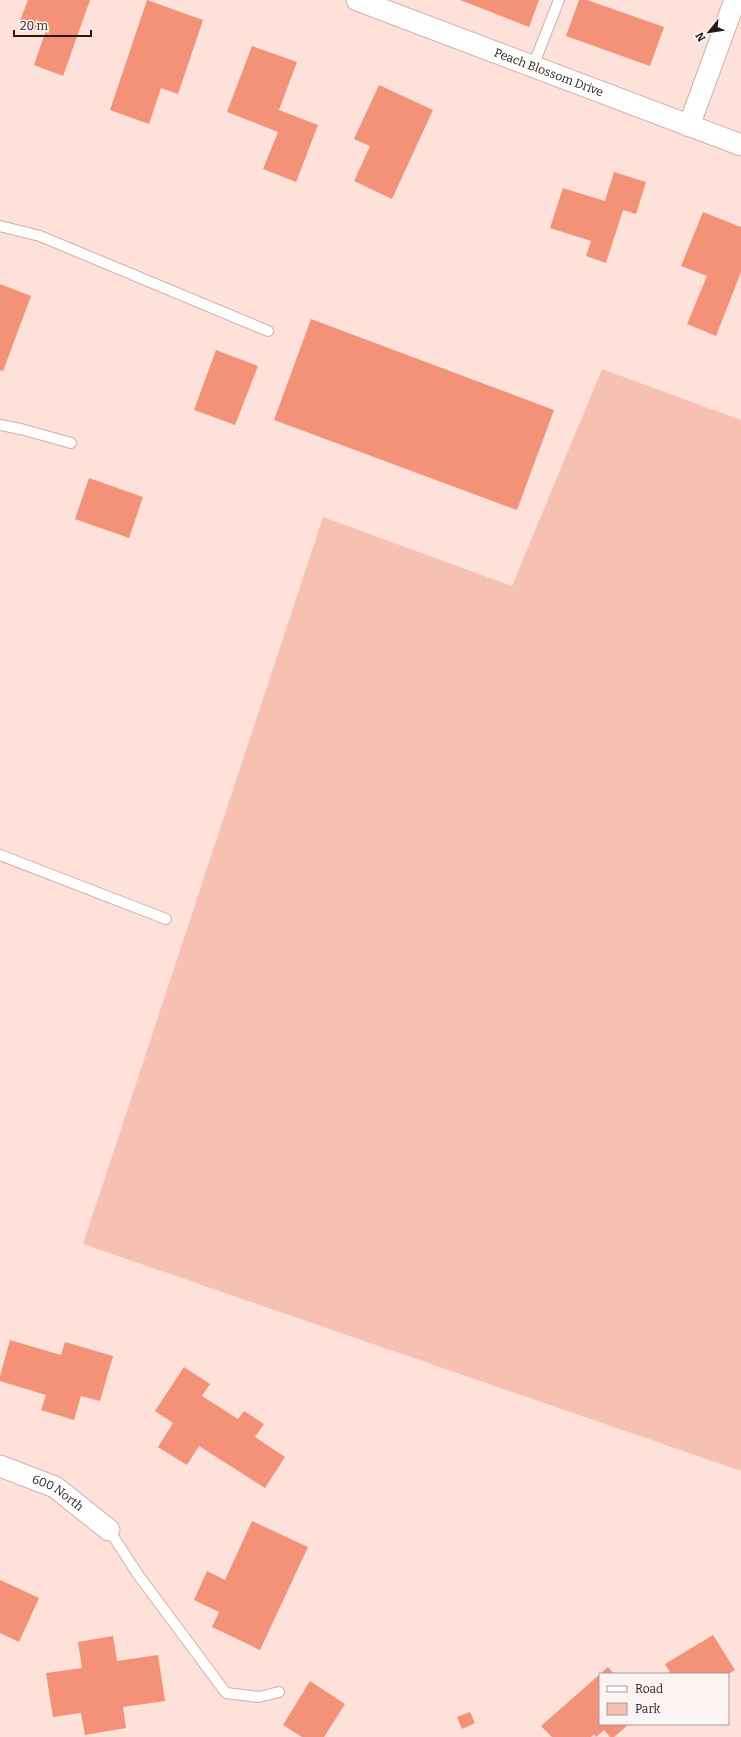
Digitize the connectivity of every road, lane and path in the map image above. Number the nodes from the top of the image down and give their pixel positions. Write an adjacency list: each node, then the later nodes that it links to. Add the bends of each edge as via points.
1 (559, 0): 4 (lane)
2 (735, 0): 5 (street)
3 (362, 1): 4 (street, Peach Blossom Drive)
4 (533, 66): 5 (street, Peach Blossom Drive)
5 (689, 126): 6 (street, Peach Blossom Drive)
6 (741, 145)
7 (0, 226): 8 (lane, via 40,236)
8 (268, 331)
9 (0, 425): 10 (lane)
10 (71, 444)
11 (0, 855): 12 (lane)
12 (166, 919)
13 (0, 1466): 14 (street, 600 North, via 55,1487)
14 (109, 1530): 15 (lane, via 139,1576 226,1693 259,1697)
15 (279, 1692)

